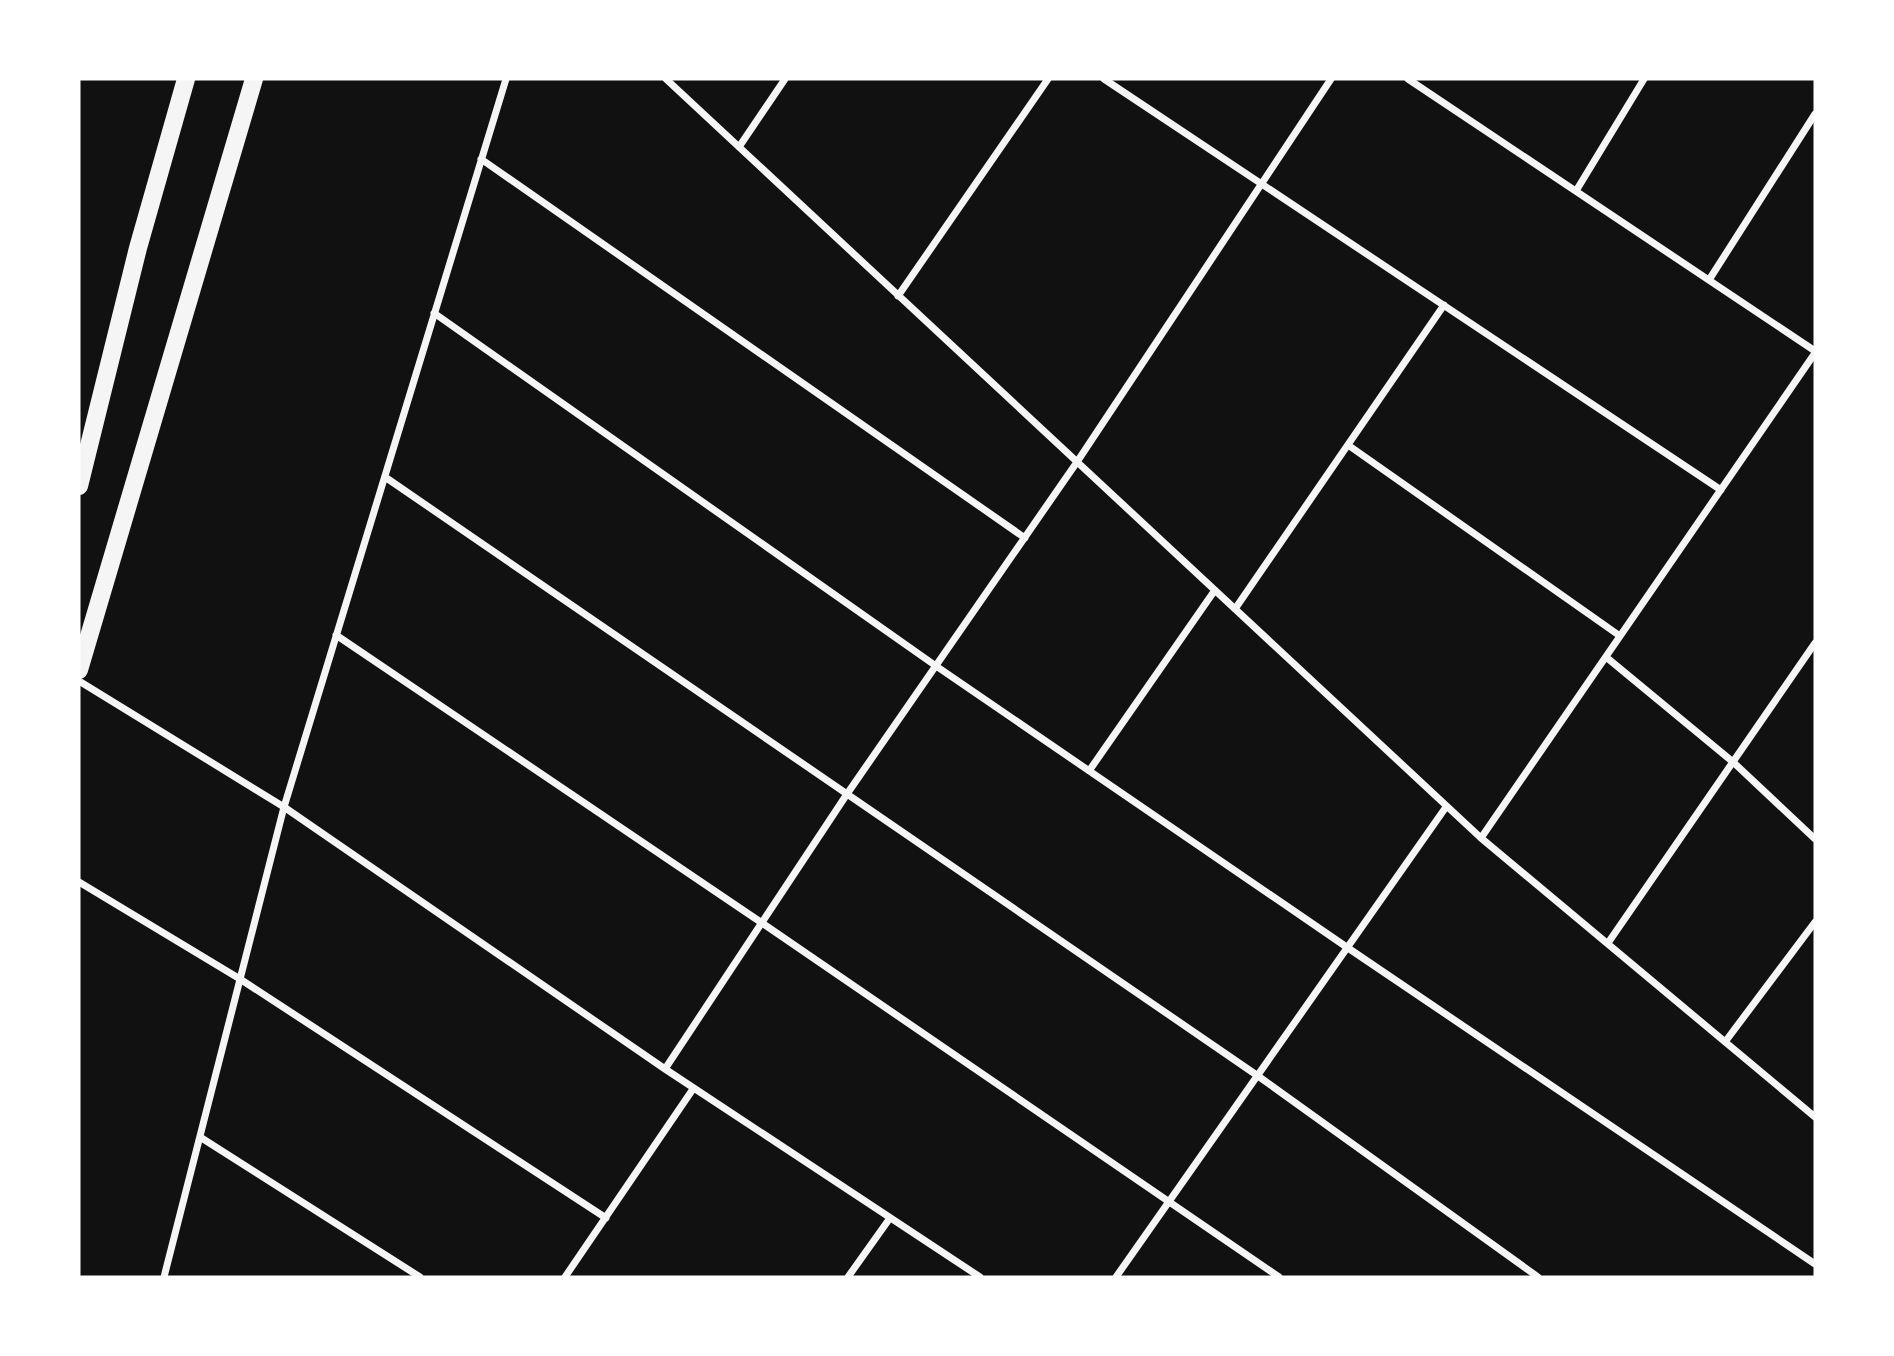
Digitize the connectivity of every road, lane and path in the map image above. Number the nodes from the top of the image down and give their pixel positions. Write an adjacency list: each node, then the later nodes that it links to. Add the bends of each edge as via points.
1 (186, 79): 24 (main road)
2 (254, 79): 34 (main road)
3 (506, 79): 13 (street)
4 (666, 79): 12 (street)
5 (785, 79): 12 (street)
6 (1048, 79): 17 (street)
7 (1104, 79): 14 (street)
8 (1331, 79): 14 (street)
9 (1408, 79): 15 (street)
10 (1644, 79): 15 (street)
11 (1815, 114): 16 (street)
12 (739, 147): 17 (street)
13 (481, 159): 19 (street); 26 (street)
14 (1262, 184): 18 (street); 22 (street)
15 (1576, 191): 16 (street)
16 (1709, 280): 20 (street)
17 (898, 296): 22 (street)
18 (1444, 305): 21 (street); 25 (street)
19 (434, 313): 23 (street); 33 (street)
20 (1815, 352): 25 (street)
21 (1348, 445): 28 (street); 30 (street)
22 (1077, 462): 26 (street); 27 (street)
23 (384, 477): 29 (street); 38 (street)
24 (79, 484)
25 (1721, 490): 30 (street)
26 (1025, 538): 33 (street)
27 (1215, 590): 28 (street); 37 (street)
28 (1235, 610): 40 (street)
29 (336, 635): 39 (street); 45 (street)
30 (1620, 636): 32 (street)
31 (1815, 643): 36 (street)
32 (1606, 657): 36 (street); 41 (street)
33 (936, 666): 37 (street); 38 (street)
34 (79, 670)
35 (79, 681): 39 (street)
36 (1733, 762): 42 (street); 46 (street)
37 (1089, 771): 47 (street)
38 (847, 794): 45 (street); 51 (street)
39 (284, 807): 48 (street); 50 (street)
40 (1446, 807): 41 (street); 47 (street)
41 (1481, 838): 46 (street)
42 (1815, 839)
43 (79, 883): 48 (street)
44 (1815, 922): 49 (street)
45 (762, 923): 50 (street); 55 (street)
46 (1608, 943): 49 (street)
47 (1348, 948): 51 (street); 58 (street)
48 (240, 979): 54 (street); 56 (street)
49 (1725, 1042): 53 (street)
50 (665, 1069): 52 (street)
51 (1258, 1076): 55 (street); 66 (street)
52 (693, 1088): 56 (street); 57 (street)
53 (1815, 1117)
54 (200, 1137): 59 (street); 60 (street)
55 (1170, 1201): 64 (street); 65 (street)
56 (606, 1218): 61 (street)
57 (890, 1218): 62 (street); 63 (street)
58 (1815, 1264)
59 (164, 1277)
60 (420, 1277)
61 (565, 1277)
62 (848, 1277)
63 (980, 1277)
64 (1116, 1277)
65 (1279, 1277)
66 (1538, 1277)

